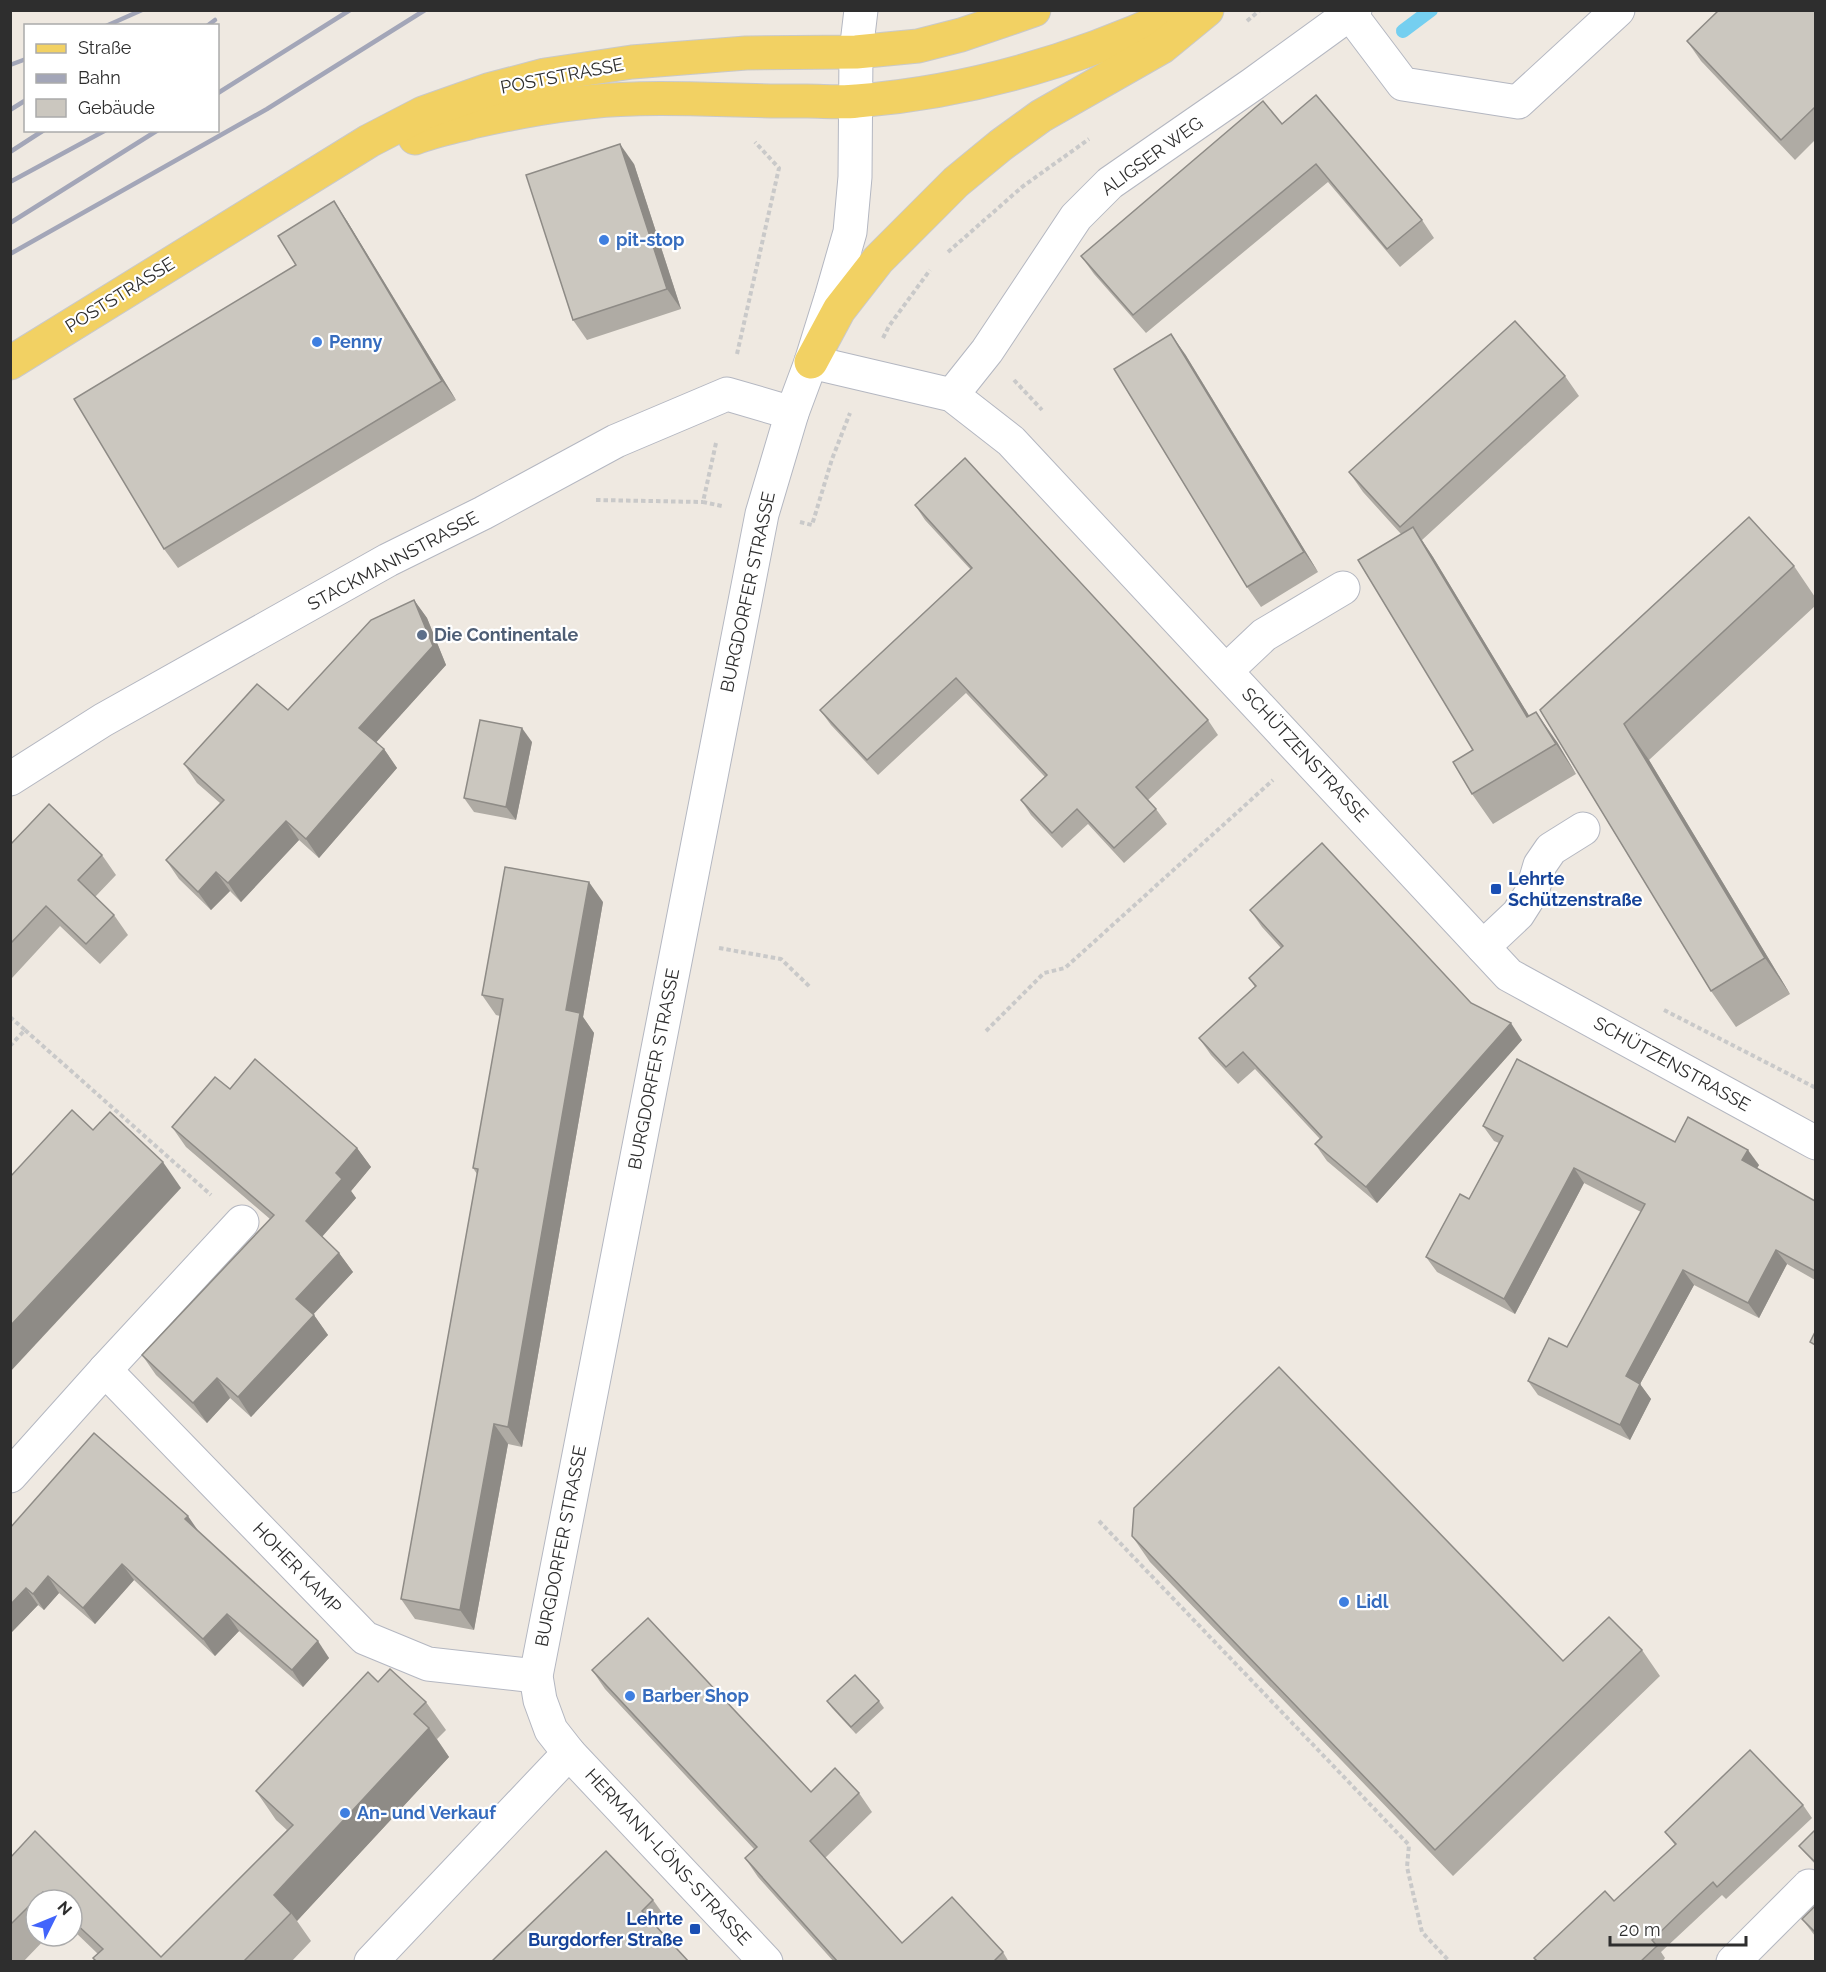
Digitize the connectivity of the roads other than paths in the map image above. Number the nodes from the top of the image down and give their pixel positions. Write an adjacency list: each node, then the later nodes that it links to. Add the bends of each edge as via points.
1 (861, 10): 7 (street, BURGDORFER STRASSE)
2 (1034, 10): 7 (main road, via 918,46)
3 (1184, 10): 8 (main road, via 1092,50 1016,74 938,91)
4 (1207, 10): 10 (main road, via 1162,47 1041,116 956,182 878,260 839,310)
5 (1618, 10): 6 (street, ALIGSER WEG, via 1518,102 1403,84)
6 (1353, 13): 12 (street, ALIGSER WEG, via 1110,183 1077,216 987,351)
7 (856, 52): 8 (street, BURGDORFER STRASSE); 9 (main road, POSTSTRASSE, via 746,53 632,62 545,75 423,113 369,141)
8 (856, 101): 9 (main road, POSTSTRASSE, via 633,99 555,106 493,117 428,133 372,153); 10 (street, BURGDORFER STRASSE, via 850,232)
9 (261, 208): 11 (main road, POSTSTRASSE)
10 (811, 362): 12 (street, SCHÜTZENSTRASSE); 13 (street, BURGDORFER STRASSE)
11 (10, 363)
12 (952, 395): 15 (street, SCHÜTZENSTRASSE, via 1011,441)
13 (792, 413): 16 (street, STACKMANNSTRASSE, via 727,394 616,441 388,560 103,720); 23 (street, BURGDORFER STRASSE, via 762,514)
14 (1343, 588): 15 (street, via 1264,635)
15 (1227, 670): 18 (street, SCHÜTZENSTRASSE)
16 (10, 779)
17 (1583, 829): 18 (street, via 1551,849 1518,914)
18 (1483, 947): 19 (street, SCHÜTZENSTRASSE, via 1509,975)
19 (1815, 1143)
20 (242, 1222): 21 (street)
21 (105, 1370): 22 (street); 23 (street, HOHER KAMP, via 365,1638 428,1664)
22 (10, 1476)
23 (536, 1676): 24 (street, BURGDORFER STRASSE, via 551,1730)
24 (569, 1753): 26 (street); 27 (street, HERMANN-LÖNS-STRASSE)
25 (1809, 1886): 28 (street)
26 (371, 1962)
27 (766, 1962)
28 (1733, 1962)

